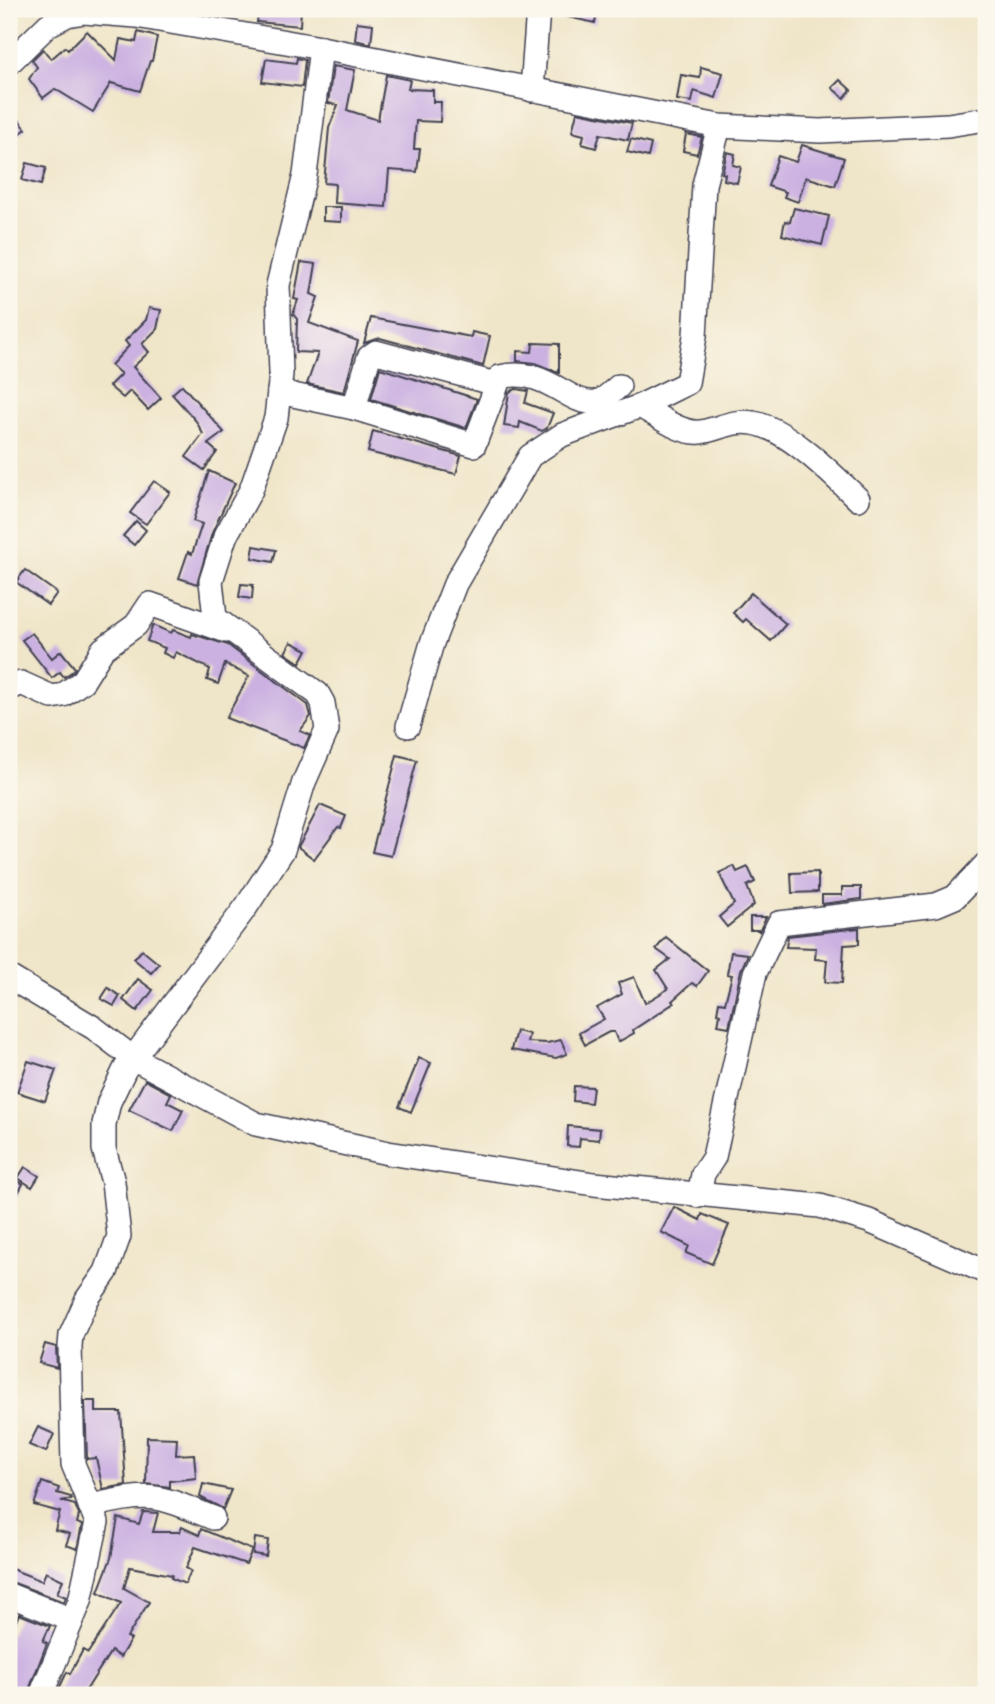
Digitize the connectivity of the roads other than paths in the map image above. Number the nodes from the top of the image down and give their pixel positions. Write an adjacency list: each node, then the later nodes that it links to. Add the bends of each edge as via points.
1 (538, 9): 5 (street)
2 (83, 10): 3 (street); 4 (street, via 48,25)
3 (321, 48): 5 (street); 10 (street, via 305,175 278,285)
4 (9, 63)
5 (531, 90): 7 (street)
6 (986, 119): 7 (street, via 820,131)
7 (719, 126): 11 (street, via 704,185 690,374 678,389)
8 (496, 384): 9 (street, via 502,376 526,374 590,402 603,399); 12 (street, via 376,352 369,358); 12 (street, via 474,445)
9 (619, 386)
10 (279, 392): 12 (street); 14 (street, via 276,418 251,489 225,537 211,581 215,618)
11 (640, 406): 13 (street, via 697,433 740,422 761,425 818,460); 16 (street, via 562,435 530,456 455,584)
12 (354, 408)
13 (858, 499)
14 (238, 636): 15 (street, via 150,604 136,625 103,649 83,681 63,695 52,697 21,682); 19 (street, via 318,694 327,730 304,782 283,850)
15 (9, 689)
16 (408, 726)
17 (986, 864): 20 (street, via 955,897 936,905 779,922 755,973 714,1157)
18 (9, 977): 19 (street, via 94,1028)
19 (133, 1058): 20 (street, via 256,1124 388,1153 594,1184); 22 (street, via 104,1124 119,1236 106,1272 71,1335 72,1464)
20 (700, 1186): 21 (street, via 820,1206 869,1221)
21 (986, 1272)
22 (90, 1506): 23 (street, via 138,1495 155,1496); 25 (street, via 97,1522 93,1551)
23 (213, 1518)
24 (9, 1595): 25 (street)
25 (72, 1620): 26 (street)
26 (41, 1695)

